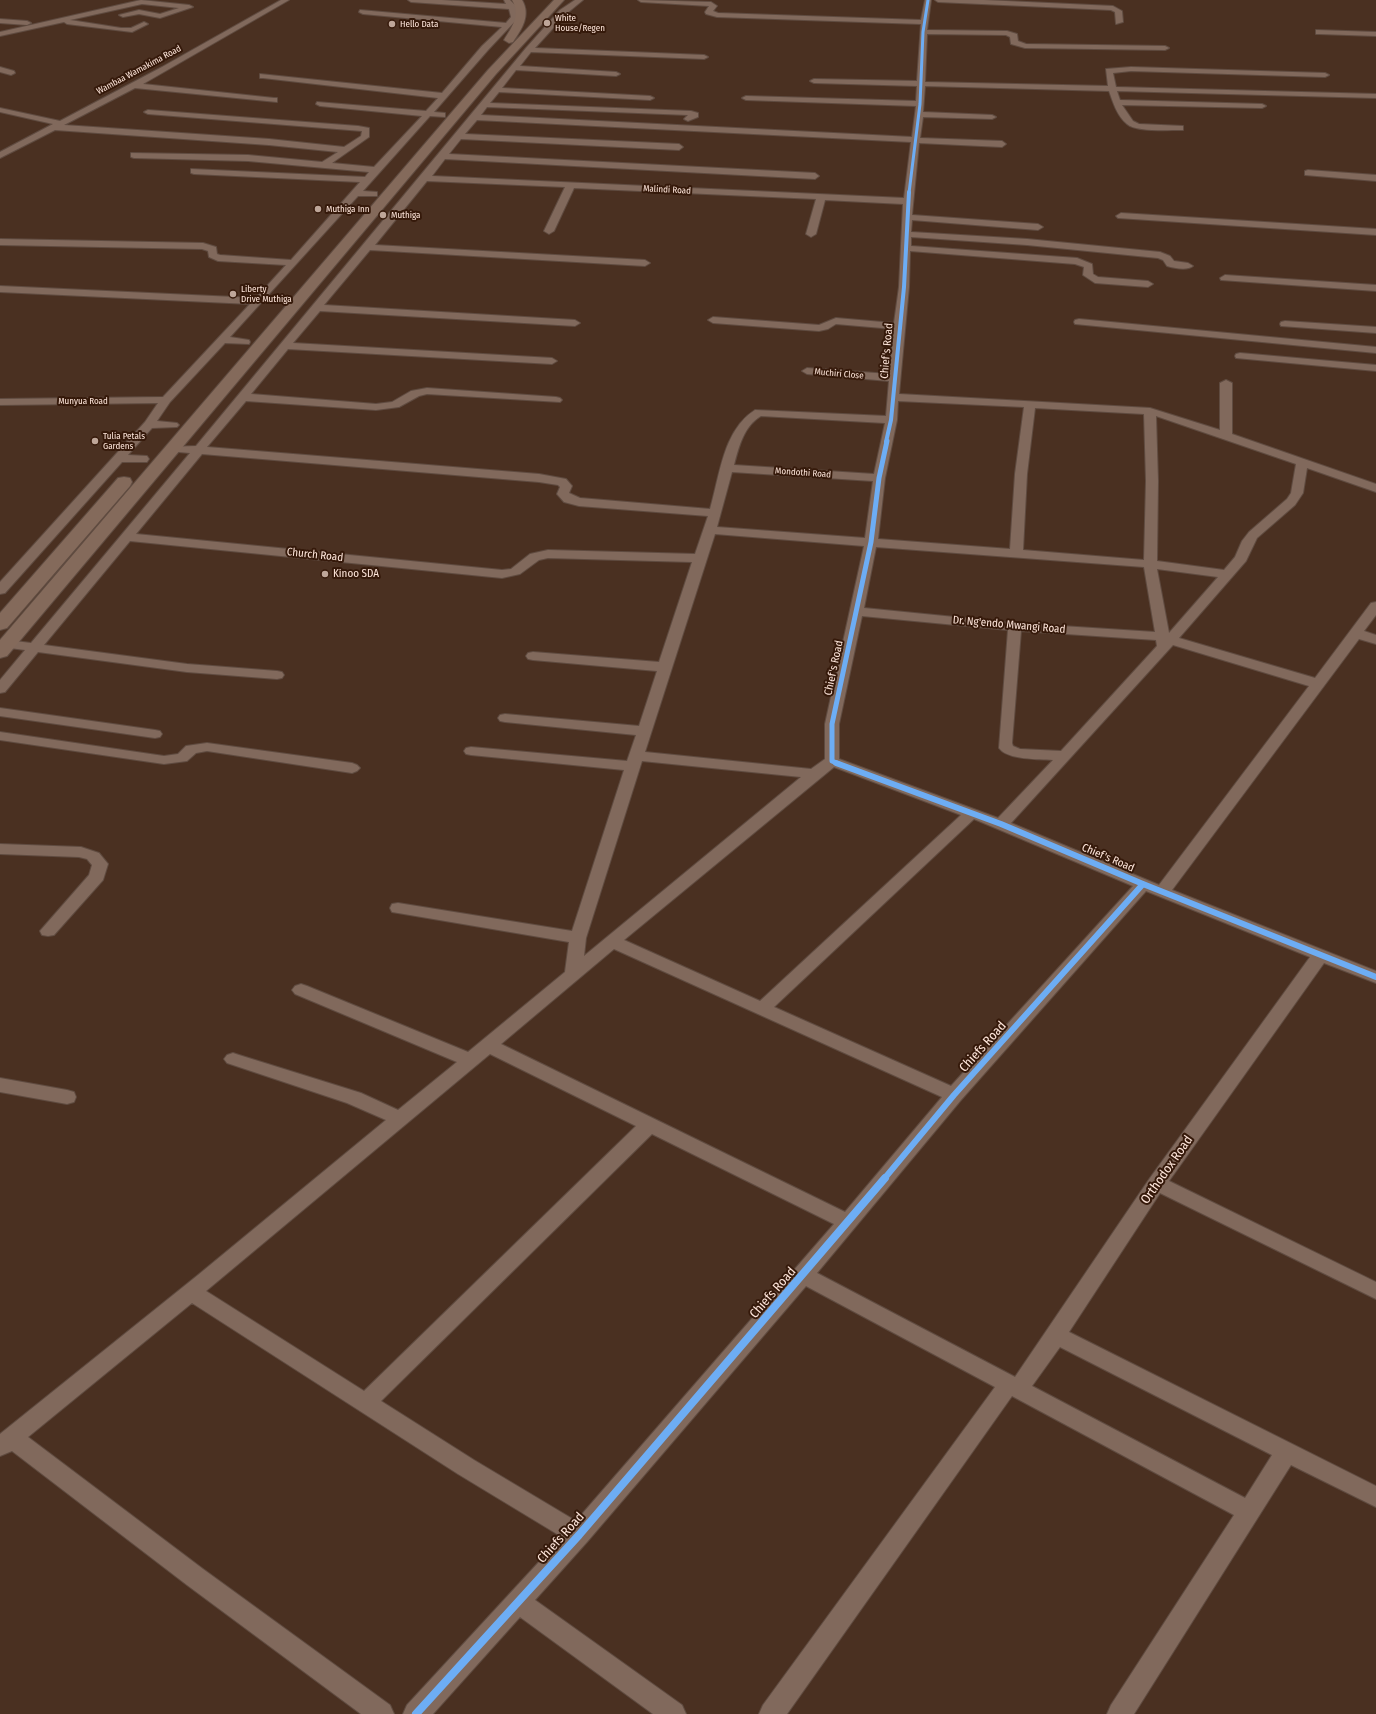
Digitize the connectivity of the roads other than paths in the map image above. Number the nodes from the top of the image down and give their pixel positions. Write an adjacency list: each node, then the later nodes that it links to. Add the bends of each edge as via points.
1 (150, 0): 9 (street)
2 (286, 0): 37 (street, Wambaa Wamakima Road)
3 (411, 0): 10 (street)
4 (580, 0): 16 (street, via 571,5)
5 (641, 0): 21 (street, via 711,4 713,6 709,12 717,15)
6 (928, 0): 21 (street, Chief's Road)
7 (938, 0): 17 (street, via 1113,8 1118,11)
8 (556, 1): 15 (highway); 25 (highway)
9 (143, 2): 12 (street, via 189,7 160,16 139,12); 13 (street)
10 (512, 2): 20 (street, via 515,17); 25 (highway, via 522,8 522,16)
11 (363, 12): 20 (street)
12 (122, 15)
13 (59, 20): 18 (street); 19 (street, via 121,30 132,30)
14 (0, 21): 18 (street)
15 (540, 21): 16 (street); 26 (highway)
16 (555, 22): 26 (street, via 540,38)
17 (1119, 22)
18 (42, 24): 23 (street)
19 (144, 24)
20 (508, 25): 40 (street, via 475,65)
21 (924, 27): 27 (street, via 1007,33 1014,36 1016,44 1025,46); 36 (street, Chief's Road)
22 (1320, 32): 24 (street)
23 (0, 34)
24 (1376, 34)
25 (509, 40): 52 (highway)
26 (527, 43): 28 (street); 29 (street); 76 (highway, via 492,72)
27 (1165, 48)
28 (704, 57)
29 (514, 68): 32 (street); 39 (street)
30 (0, 69): 31 (street)
31 (11, 73)
32 (616, 74)
33 (1325, 75): 38 (street, via 1114,69 1109,71)
34 (263, 76): 40 (street)
35 (814, 81): 36 (street)
36 (920, 84): 38 (street); 49 (street, Chief's Road)
37 (132, 85): 44 (street); 56 (street, Wambaa Wamakima Road)
38 (1112, 89): 41 (street); 45 (street)
39 (498, 90): 42 (street); 47 (street)
40 (444, 96): 52 (street)
41 (1376, 96)
42 (650, 98)
43 (746, 98): 49 (street)
44 (274, 100)
45 (1116, 102): 48 (street); 57 (street, via 1133,125)
46 (320, 104): 52 (street)
47 (486, 105): 53 (street); 55 (street, via 695,115)
48 (1262, 106)
49 (919, 109): 54 (street); 59 (street, Chief's Road)
50 (0, 110): 56 (street)
51 (148, 112): 62 (street, via 366,130 365,137)
52 (435, 114): 67 (street); 76 (highway)
53 (476, 117): 58 (street); 59 (street)
54 (992, 117)
55 (688, 119)
56 (57, 125): 62 (street); 63 (street, Wambaa Wamakima Road)
57 (1180, 128)
58 (459, 136): 61 (street); 65 (street)
59 (914, 140): 60 (street); 79 (street, Chief's Road)
60 (1002, 144)
61 (679, 147)
62 (347, 150): 66 (street)
63 (0, 155)
64 (134, 155): 66 (street, via 248,158)
65 (442, 156): 70 (street); 71 (street)
66 (324, 165): 67 (street)
67 (376, 170): 73 (street)
68 (194, 171): 73 (street)
69 (1308, 173): 72 (street)
70 (815, 176)
71 (426, 178): 74 (street, Malindi Road); 77 (street)
72 (1376, 178)
73 (366, 180): 75 (street)
74 (571, 185): 78 (street, Malindi Road); 83 (street)
75 (356, 193): 76 (street); 92 (street)
76 (381, 194): 77 (street); 90 (highway); 109 (highway)
77 (410, 196): 88 (street)
78 (821, 197): 79 (street, Malindi Road); 85 (street)
79 (908, 201): 81 (street, Chief's Road)
80 (1121, 216): 84 (street)
81 (907, 217): 82 (street); 86 (street, Chief's Road)
82 (1038, 227)
83 (549, 231)
84 (1376, 232)
85 (811, 234)
86 (906, 234): 89 (street, Chief's Road); 94 (street, via 1160,255 1167,258 1170,264)
87 (0, 242): 92 (street, via 203,246 214,249 212,255 218,258)
88 (368, 247): 91 (street); 93 (street)
89 (905, 248): 97 (street, via 1077,261 1086,263 1088,275 1095,280); 106 (street, Chief's Road)
90 (337, 253): 91 (street); 133 (highway)
91 (361, 255): 101 (street)
92 (294, 263): 100 (street)
93 (645, 263)
94 (1188, 266)
95 (1225, 278): 99 (street)
96 (1266, 283): 99 (street)
97 (1148, 284)
98 (0, 289): 100 (street)
99 (1376, 290)
100 (260, 301): 108 (street)
101 (317, 308): 104 (street); 110 (street)
102 (713, 320): 106 (street, via 819,328 824,328 831,321)
103 (1079, 322): 111 (street)
104 (575, 323)
105 (1285, 324): 107 (street)
106 (899, 326): 117 (street, Chief's Road)
107 (1376, 330)
108 (223, 340): 109 (street); 121 (street)
109 (245, 342): 116 (highway)
110 (286, 346): 113 (street); 119 (street)
111 (1376, 350)
112 (1240, 356): 114 (street)
113 (552, 361)
114 (1376, 368)
115 (807, 371): 117 (street, Muchiri Close)
116 (214, 378)
117 (895, 378): 120 (street, Chief's Road)
118 (1226, 383): 131 (street)
119 (243, 397): 122 (street, via 376,407 394,405 414,393 427,392); 134 (street)
120 (894, 397): 124 (street); 127 (street, Chief's Road)
121 (166, 400): 123 (street, Munyua Road); 128 (street)
122 (556, 400)
123 (0, 402)
124 (1030, 404): 125 (street); 145 (street, via 1021,474)
125 (1150, 411): 131 (street); 147 (street)
126 (184, 413): 129 (highway)
127 (891, 420): 138 (street, via 759,412 753,414 740,432); 139 (street, Chief's Road)
128 (149, 424): 129 (street); 135 (street)
129 (173, 425): 130 (highway)
130 (163, 436)
131 (1226, 436): 137 (street)
132 (153, 448): 136 (highway)
133 (170, 449): 134 (street); 157 (highway)
134 (201, 450): 141 (street, via 546,479 562,482 566,486 564,494 568,499 579,502); 143 (street)
135 (118, 458): 136 (street); 149 (street)
136 (144, 459): 152 (highway)
137 (1302, 462): 140 (street); 148 (street, via 1297,493 1291,502 1252,534 1241,558)
138 (727, 468): 139 (street, Mondothi Road); 141 (street)
139 (879, 478): 144 (street, Chief's Road)
140 (1376, 488)
141 (716, 513): 142 (street)
142 (710, 530): 144 (street); 146 (street)
143 (127, 537): 146 (street, Church Road, via 502,574 514,574 532,558 543,554); 158 (street)
144 (871, 542): 145 (street); 151 (street, Chief's Road)
145 (1016, 554): 147 (street)
146 (700, 558): 160 (street)
147 (1150, 564): 148 (street); 156 (street)
148 (1227, 574): 156 (street)
149 (0, 590)
150 (1376, 606): 154 (street)
151 (856, 611): 153 (street, Dr. Ng'endo Mwangi Road); 172 (street, Chief's Road, via 832,724)
152 (0, 624)
153 (1015, 627): 156 (street, Dr. Ng'endo Mwangi Road); 170 (street, via 1006,748 1018,753)
154 (1355, 633): 155 (street); 162 (street)
155 (1376, 640)
156 (1165, 641): 162 (street, Dr. Ng'endo Mwangi Road); 170 (street)
157 (3, 648): 158 (street)
158 (33, 649): 161 (street, via 187,668); 163 (street)
159 (534, 656): 160 (street)
160 (664, 667): 166 (street)
161 (277, 675)
162 (1319, 684): 179 (street)
163 (0, 689)
164 (0, 712): 167 (street)
165 (505, 718): 166 (street)
166 (644, 730): 171 (street)
167 (155, 734)
168 (0, 736): 173 (street, via 164,760 182,758 191,749 207,747)
169 (471, 751): 171 (street)
170 (1065, 756): 176 (street)
171 (634, 761): 174 (street); 182 (street)
172 (832, 761): 174 (street); 175 (street, Chief's Road)
173 (352, 768)
174 (814, 774): 183 (street)
175 (972, 813): 176 (street, Chief's Road); 188 (street)
176 (1000, 824): 178 (street, Chief's Road)
177 (0, 849): 181 (street, via 81,852 93,856 100,864 97,876)
178 (1143, 884): 179 (street, Chief's Road); 193 (street, Chiefs Road)
179 (1163, 891): 184 (street, Chief's Road)
180 (398, 908): 182 (street)
181 (48, 931)
182 (578, 938): 185 (street)
183 (611, 941): 185 (street); 188 (street)
184 (1321, 954): 186 (street, Chief's Road); 197 (street, Orthodox Road)
185 (574, 972): 189 (street)
186 (1376, 977)
187 (301, 990): 191 (street)
188 (762, 1009): 193 (street)
189 (488, 1045): 191 (street); 196 (street)
190 (233, 1059): 195 (street, via 354,1098)
191 (470, 1060): 195 (street)
192 (0, 1085): 194 (street)
193 (954, 1095): 198 (street, Chiefs Road)
194 (67, 1097)
195 (401, 1119): 201 (street)
196 (649, 1125): 198 (street); 204 (street)
197 (1157, 1183): 200 (street); 202 (street, Orthodox Road)
198 (848, 1222): 199 (street, Chiefs Road)
199 (803, 1275): 203 (street); 209 (street, Chiefs Road)
200 (1376, 1291)
201 (191, 1292): 204 (street); 205 (street)
202 (1056, 1335): 203 (street, Orthodox Road); 206 (street)
203 (1013, 1386): 208 (street); 214 (street, Orthodox Road)
204 (365, 1403): 209 (street)
205 (6, 1442): 211 (street)
206 (1287, 1451): 207 (street); 208 (street)
207 (1376, 1497)
208 (1248, 1511): 215 (street)
209 (579, 1536): 210 (street, Chiefs Road)
210 (519, 1602): 212 (street, Chiefs Road); 213 (street)
211 (381, 1714)
212 (416, 1714)
213 (674, 1714)
214 (772, 1714)
215 (1120, 1714)

